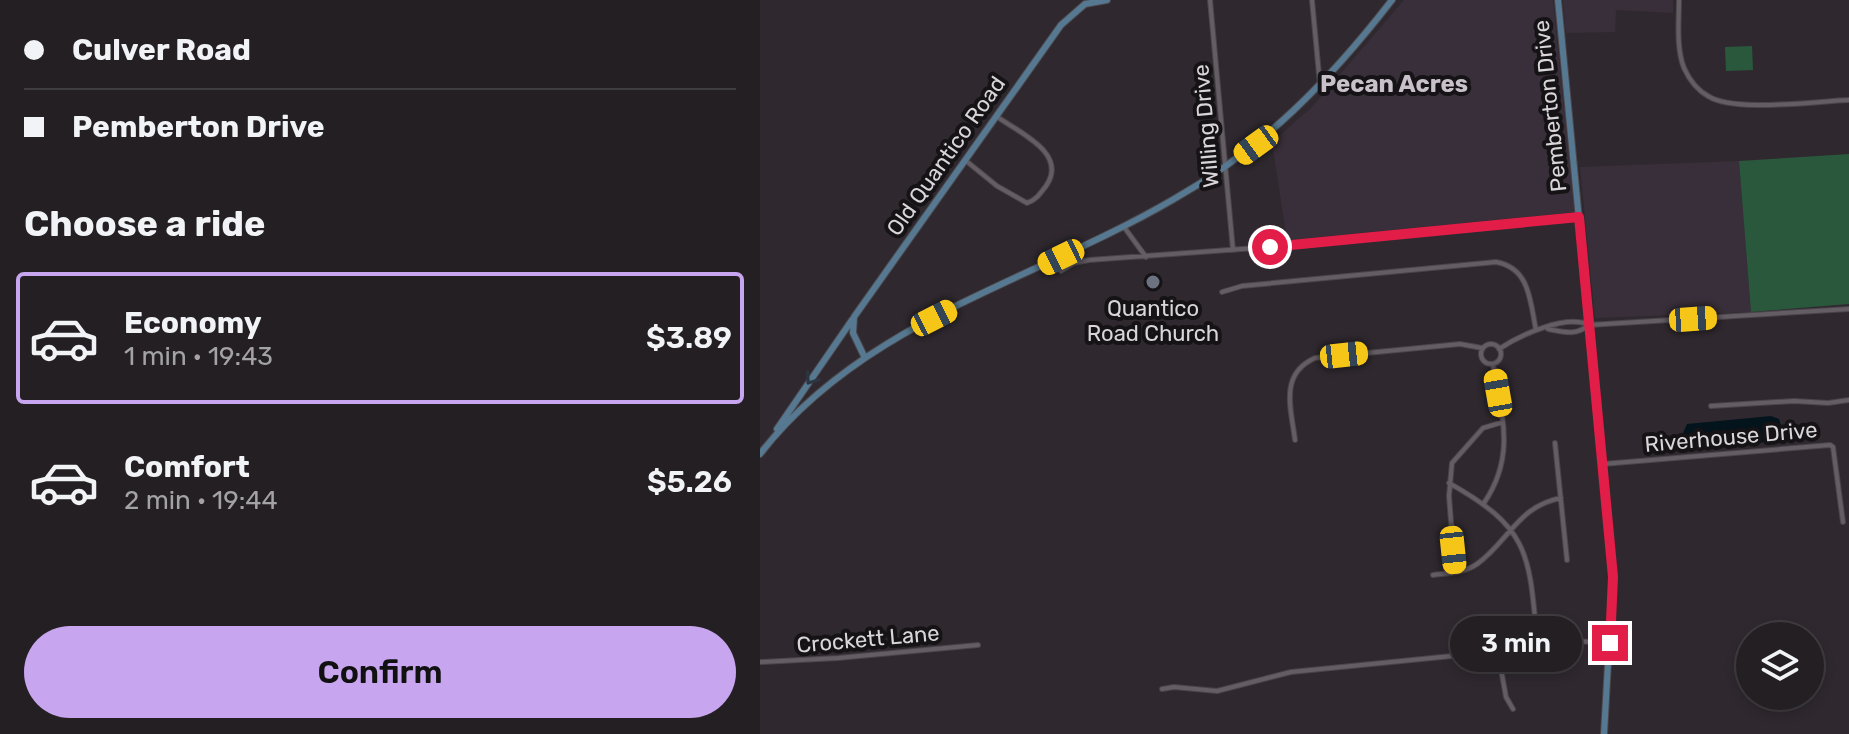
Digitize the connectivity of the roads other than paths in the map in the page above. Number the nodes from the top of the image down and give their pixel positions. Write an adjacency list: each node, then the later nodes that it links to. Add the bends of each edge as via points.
1 (1084, 0): 8 (street)
2 (1107, 0): 8 (street)
3 (1210, 0): 13 (street, Willing Drive)
4 (1312, 0): 9 (street)
5 (1392, 0): 9 (street)
6 (1558, 0): 14 (street, Pemberton Drive)
7 (1679, 0): 10 (street, via 1683,66 1709,97 1747,105)
8 (1094, 1): 11 (street, Old Quantico Road, via 1066,19)
9 (1320, 86): 13 (street)
10 (1849, 100)
11 (996, 116): 12 (street, Old Quantico Road); 12 (street, via 1049,154 1048,183 1027,203)
12 (965, 160): 21 (street, Old Quantico Road)
13 (1225, 167): 15 (street); 16 (street, Willing Drive)
14 (1579, 217): 16 (street); 22 (street, Pemberton Drive)
15 (1123, 226): 17 (street); 27 (street)
16 (1233, 250): 17 (street)
17 (1146, 257): 18 (street, via 1074,263)
18 (1061, 271)
19 (1222, 292): 24 (street, via 1496,262 1508,264 1525,280)
20 (1849, 309): 22 (street)
21 (854, 317): 27 (street, via 853,333); 33 (street, Old Quantico Road, one-way to 33)
22 (1589, 325): 23 (street, via 1575,320); 23 (street, via 1581,332); 36 (street, Pemberton Drive)
23 (1546, 329): 24 (street)
24 (1536, 330): 26 (street)
25 (1482, 348): 26 (street, via 1492,344); 28 (street, via 1482,360); 32 (street, via 1460,344 1306,362 1291,383)
26 (1499, 349): 28 (street, via 1500,358)
27 (864, 356): 33 (street, via 815,395)
28 (1493, 365): 31 (street)
29 (1849, 400): 30 (street)
30 (1711, 406)
31 (1503, 422): 37 (street, via 1483,428 1463,450 1452,463); 39 (street, via 1503,463)
32 (1295, 440)
33 (769, 443): 35 (street)
34 (1555, 443): 38 (street)
35 (760, 454)
36 (1603, 464): 40 (street, Riverhouse Drive, via 1830,445); 46 (street, Pemberton Drive, via 1613,577)
37 (1449, 483): 39 (street); 43 (street)
38 (1561, 498): 41 (street, via 1535,507); 42 (street)
39 (1484, 503): 41 (street)
40 (1843, 522)
41 (1510, 528): 43 (street, via 1477,564); 45 (street, via 1530,571)
42 (1567, 560)
43 (1455, 572): 44 (street)
44 (1433, 575)
45 (1537, 639): 46 (street); 48 (street)
46 (1610, 643): 52 (street, Pemberton Drive)
47 (978, 645): 49 (street, Crockett Lane)
48 (1497, 647): 50 (street, via 1291,672 1217,691); 51 (street)
49 (760, 662)
50 (1162, 689)
51 (1513, 709)
52 (1604, 734)

